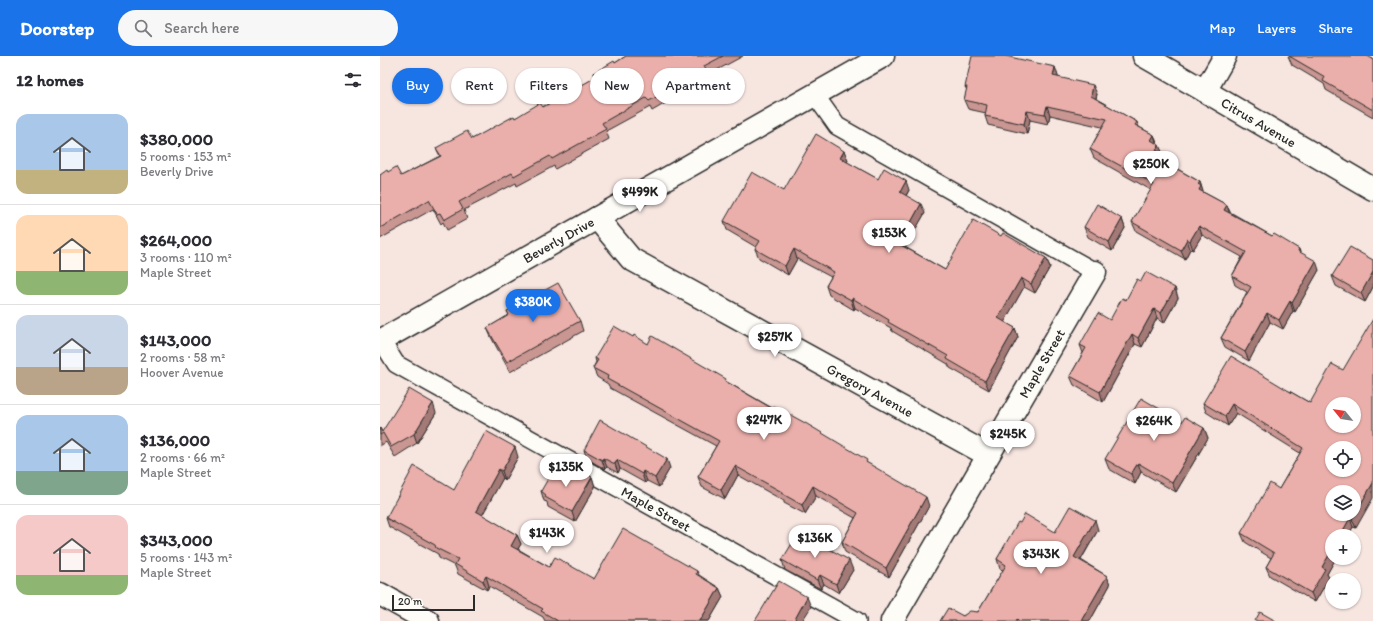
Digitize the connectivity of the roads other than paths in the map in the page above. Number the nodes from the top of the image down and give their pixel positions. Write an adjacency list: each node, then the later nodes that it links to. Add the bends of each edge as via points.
1 (884, 56): 5 (street, Beverly Drive)
2 (1144, 56): 4 (street, Citrus Avenue)
3 (1225, 56): 4 (street)
4 (1205, 91): 6 (street, Citrus Avenue)
5 (815, 95): 7 (street, Beverly Drive); 8 (lane, via 837,126)
6 (1373, 190)
7 (597, 218): 9 (street, Beverly Drive); 10 (street, Gregory Avenue, via 631,259)
8 (1095, 272): 10 (street, Maple Street)
9 (381, 340): 13 (lane, Maple Street, via 396,364)
10 (988, 455): 14 (street, Maple Street)
11 (380, 594): 12 (street)
12 (428, 621)
13 (857, 621)
14 (892, 621)

